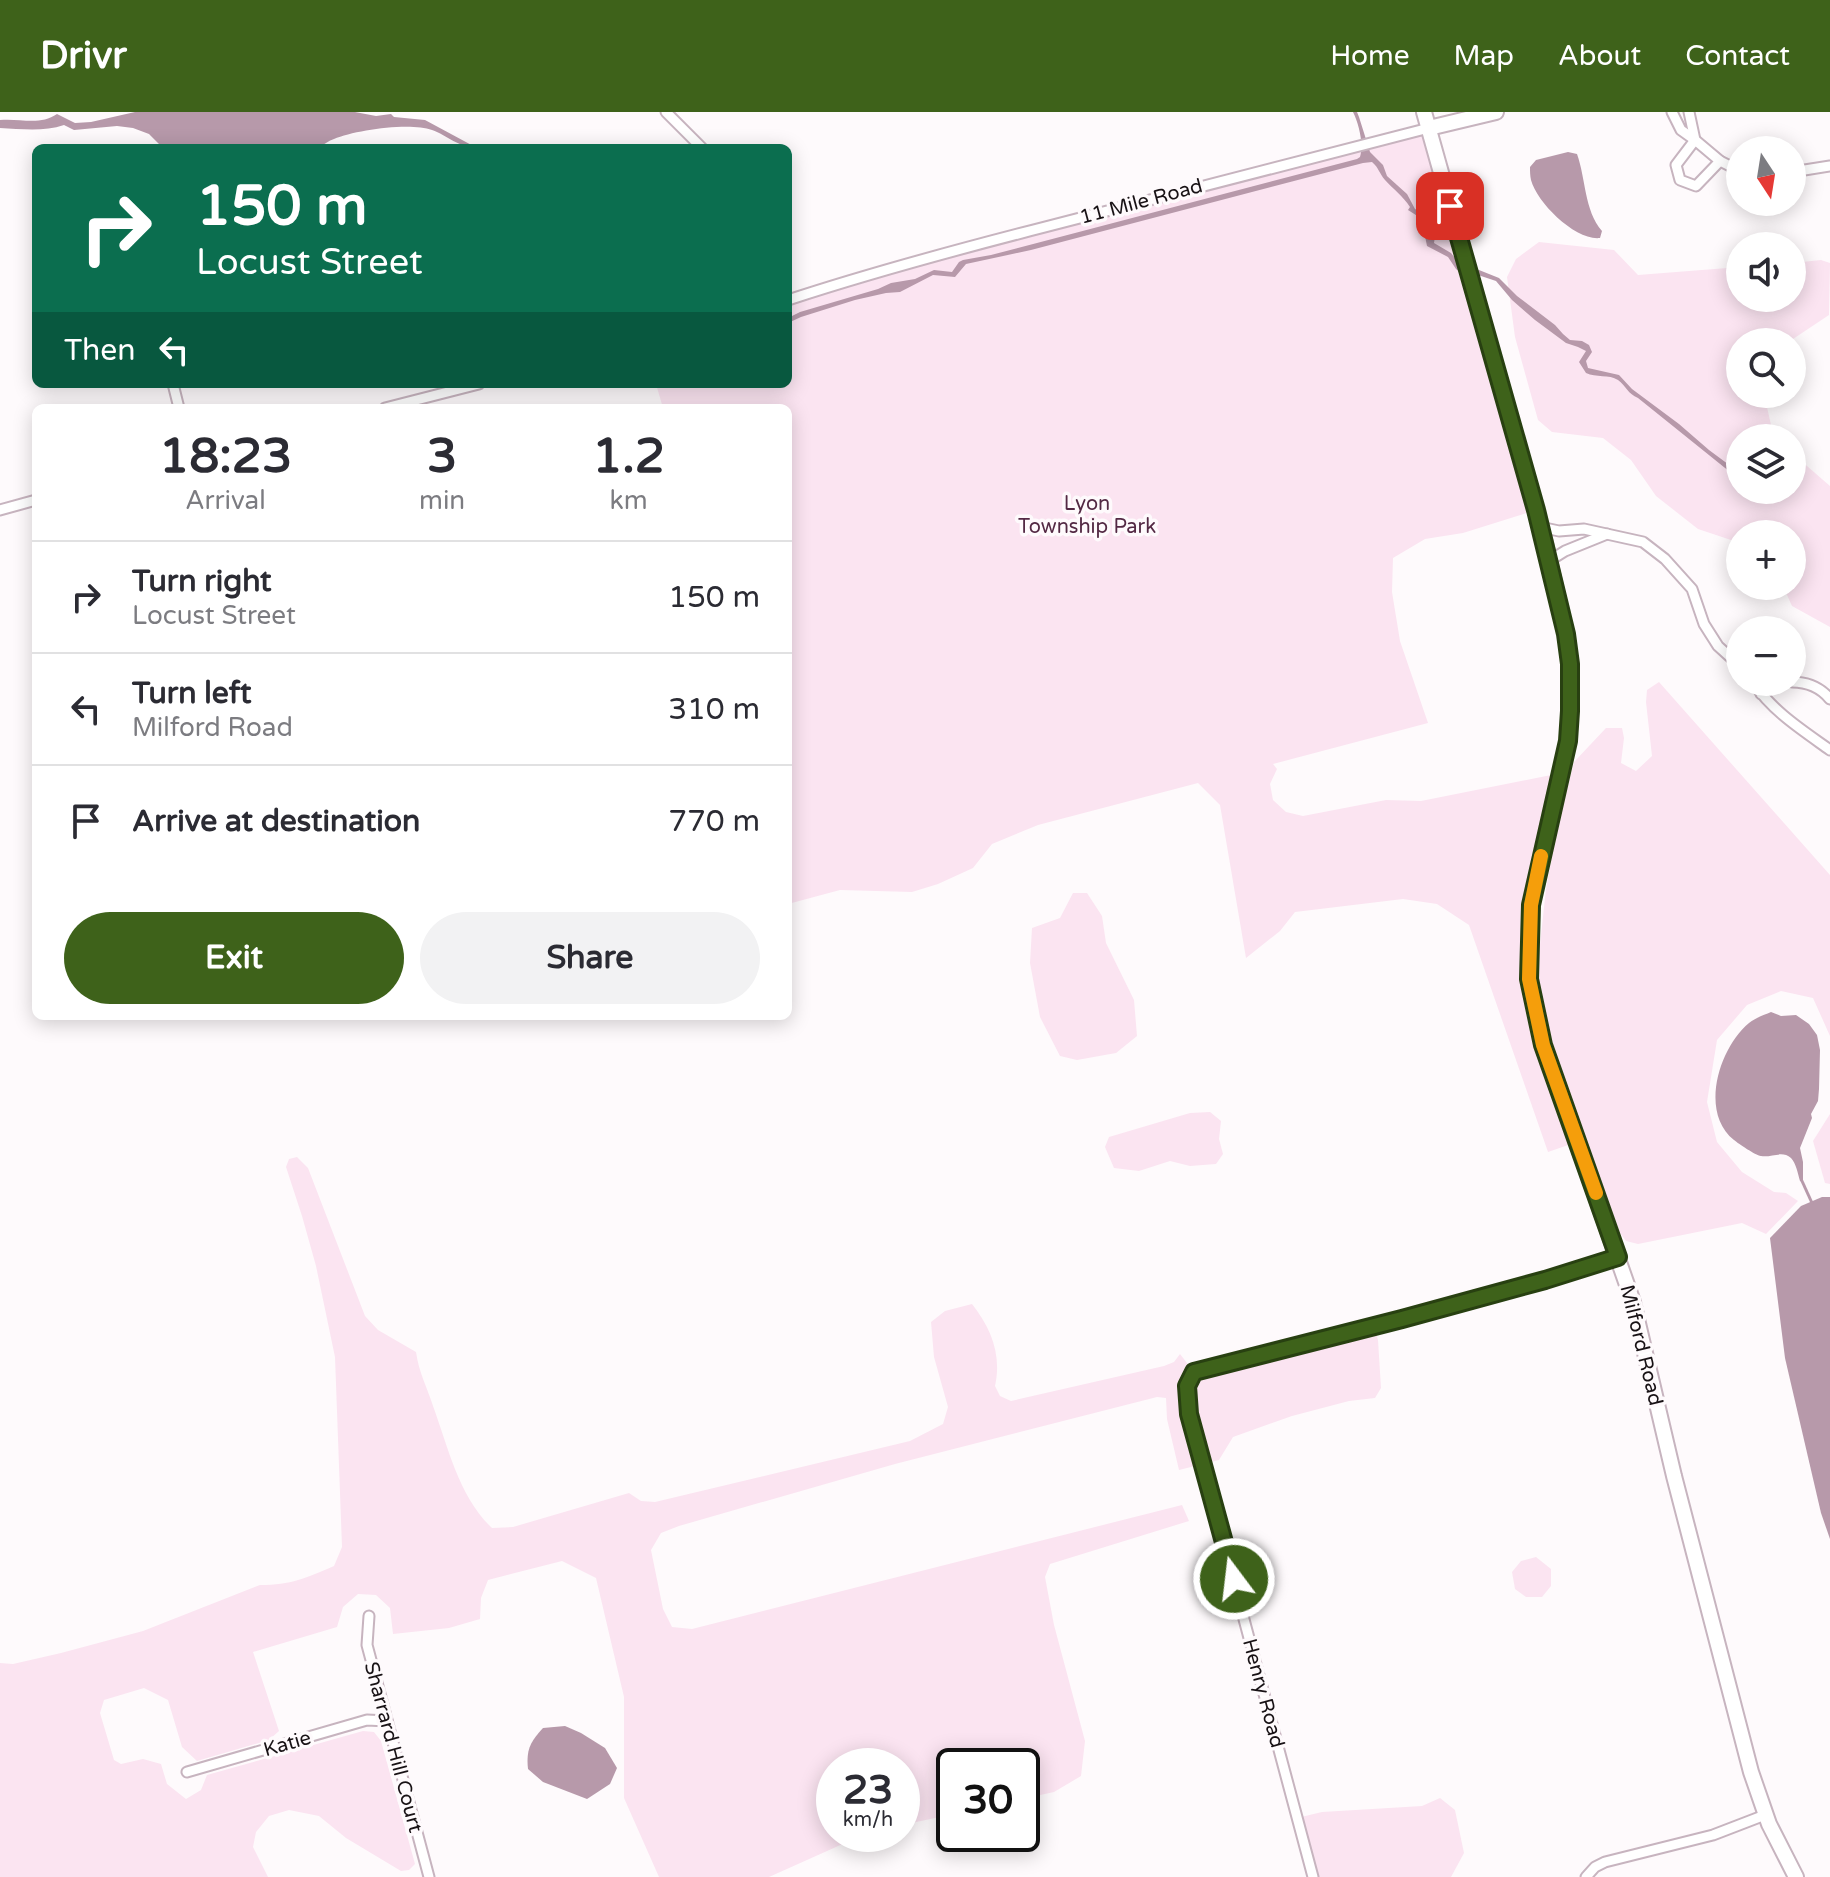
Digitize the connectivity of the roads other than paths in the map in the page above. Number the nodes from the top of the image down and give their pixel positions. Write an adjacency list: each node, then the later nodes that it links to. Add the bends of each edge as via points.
1 (666, 112): 8 (street)
2 (1424, 112): 6 (street, Milford Road)
3 (1496, 112): 6 (street, 11 Mile Road)
4 (1672, 112): 7 (street, via 1681,130)
5 (1689, 112): 7 (street)
6 (1429, 128): 13 (street, 11 Mile Road); 18 (street, Milford Road)
7 (1695, 140): 9 (street); 9 (street, via 1676,165 1680,180 1696,186)
8 (698, 144)
9 (1720, 161): 10 (street)
10 (1726, 164)
11 (1830, 166): 12 (street)
12 (1806, 170)
13 (792, 299)
14 (463, 388): 15 (street)
15 (401, 404)
16 (32, 501): 17 (street)
17 (0, 510)
18 (1540, 527): 19 (street); 20 (street, Milford Road)
19 (1607, 534): 20 (street); 21 (street, via 1643,542 1665,559 1692,589 1704,624)
20 (1549, 561): 26 (street, Milford Road, via 1566,634 1570,711 1531,905 1529,979 1543,1045)
21 (1726, 653)
22 (1806, 682): 24 (street)
23 (1763, 696): 25 (street)
24 (1830, 699)
25 (1830, 750)
26 (1618, 1257): 30 (street, Milford Road); 32 (street, Henry Road, via 1194,1372 1187,1386 1189,1414)
27 (369, 1616): 28 (street, Sharrard Hill Court, via 367,1645)
28 (387, 1721): 29 (street, Katie, via 367,1720); 31 (street, Sharrard Hill Court)
29 (187, 1772)
30 (1765, 1815): 33 (street, via 1713,1835 1605,1862); 34 (street, Milford Road)
31 (429, 1877)
32 (1313, 1877)
33 (1586, 1877)
34 (1796, 1877)

